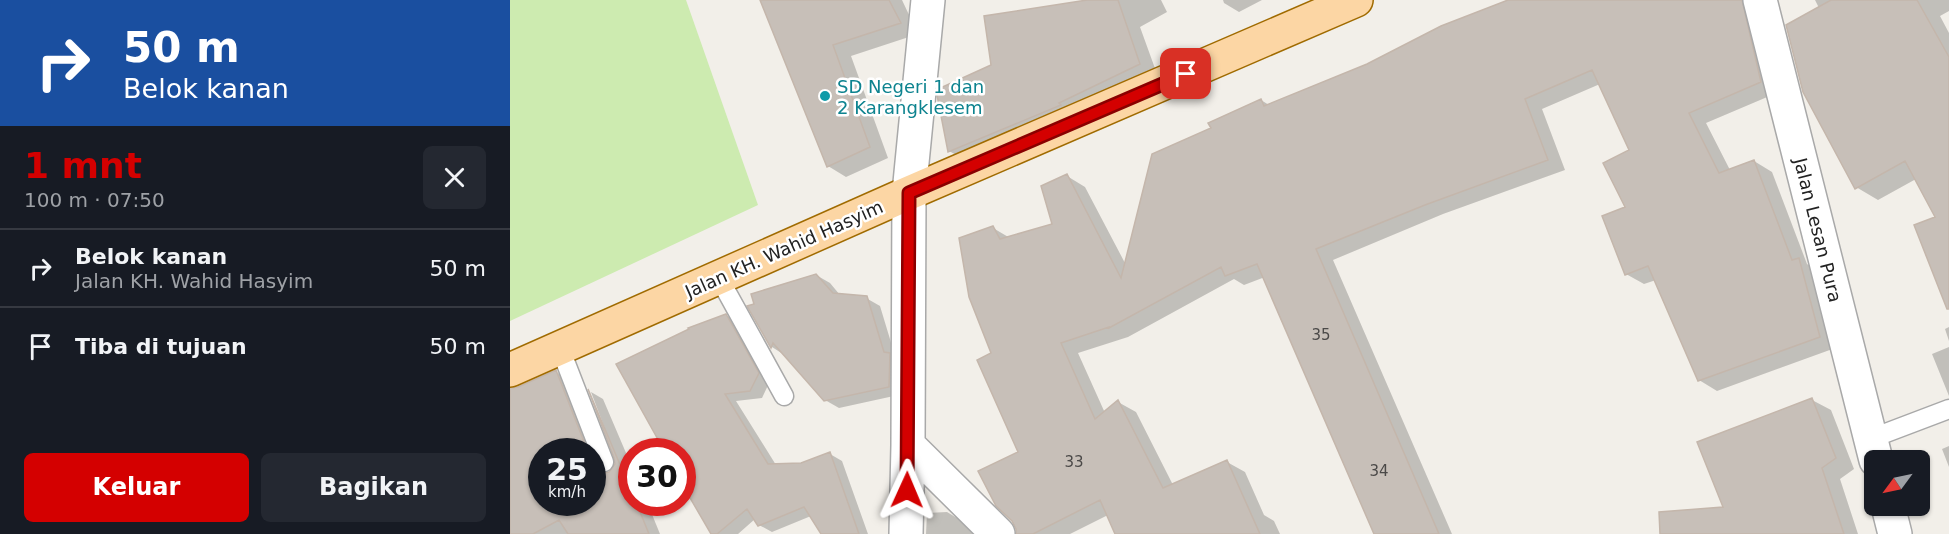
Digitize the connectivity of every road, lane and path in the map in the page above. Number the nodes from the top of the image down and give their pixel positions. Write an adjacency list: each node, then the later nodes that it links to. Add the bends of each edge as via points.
1 (928, 0): 4 (street)
2 (1356, 0): 4 (main road, Jalan KH. Wahid Hasyim)
3 (1760, 0): 12 (street, Jalan Lesan Pura)
4 (909, 193): 5 (main road, Jalan KH. Wahid Hasyim); 11 (street)
5 (719, 278): 6 (main road, Jalan KH. Wahid Hasyim); 8 (lane)
6 (560, 348): 7 (main road, Jalan KH. Wahid Hasyim); 10 (lane)
7 (510, 370)
8 (784, 396)
9 (1949, 409): 12 (lane)
10 (595, 438)
11 (908, 445): 14 (street); 15 (street)
12 (1873, 450)
13 (1890, 516): 16 (street)
14 (906, 534)
15 (998, 534)
16 (1895, 534)

